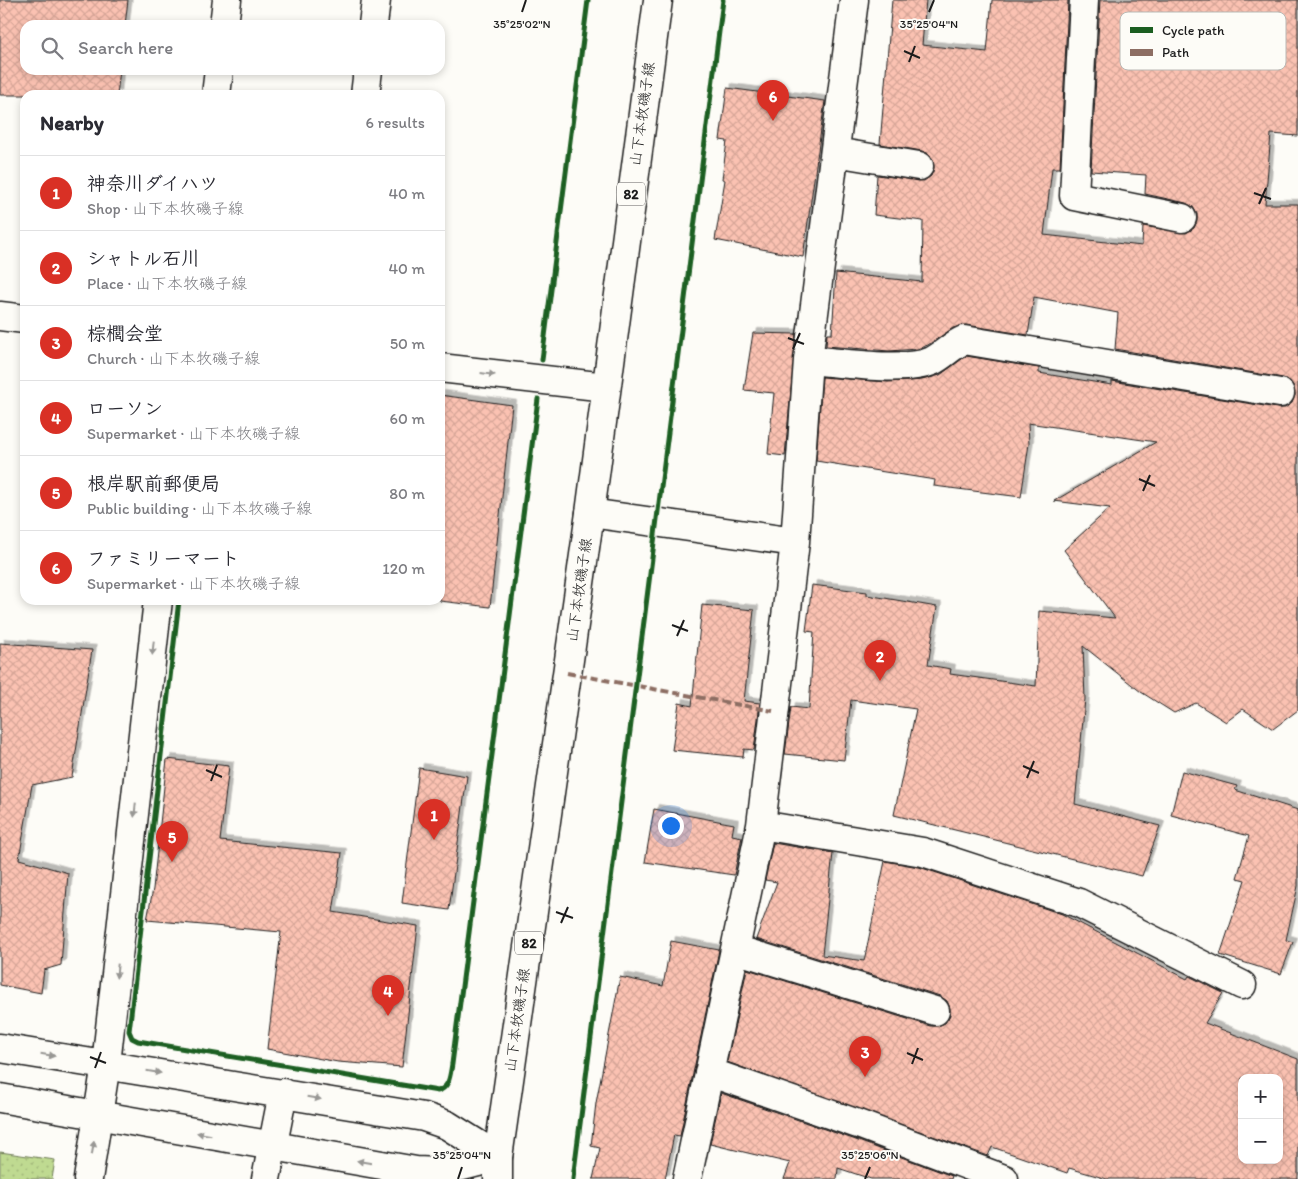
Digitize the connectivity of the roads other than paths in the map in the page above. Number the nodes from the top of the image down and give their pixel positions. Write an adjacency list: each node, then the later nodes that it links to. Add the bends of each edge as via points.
1 (227, 0): 6 (street)
2 (376, 0): 7 (street)
3 (658, 0): 19 (street, 山下本牧磯子線 / 82)
4 (854, 0): 12 (street)
5 (1084, 0): 14 (street, via 1074,196)
6 (225, 20)
7 (374, 20)
8 (218, 75): 10 (street)
9 (367, 75): 11 (street)
10 (217, 90)
11 (366, 90)
12 (834, 152): 13 (street); 17 (street)
13 (919, 166)
14 (1182, 218)
15 (0, 316): 16 (street)
16 (20, 318)
17 (808, 360): 20 (street, via 910,367 932,361 964,340); 22 (street)
18 (445, 369): 19 (street, one-way to 19)
19 (606, 387): 21 (street, 山下本牧磯子線 / 82)
20 (1280, 393)
21 (590, 513): 22 (street); 35 (street, 山下本牧磯子線 / 82)
22 (795, 542): 24 (street)
23 (157, 605): 29 (street, one-way to 29)
24 (761, 825): 25 (street); 26 (street, via 923,852 1078,903)
25 (735, 949): 27 (street); 30 (street)
26 (1242, 985)
27 (934, 1011)
28 (0, 1048): 29 (street, one-way to 29)
29 (106, 1064): 31 (street, one-way to 31); 33 (street)
30 (709, 1072): 38 (street); 39 (street)
31 (283, 1093): 34 (street); 35 (street, one-way to 35, via 424,1117 447,1125)
32 (0, 1098): 33 (street)
33 (99, 1116): 34 (street, one-way to 33); 36 (street, one-way to 33)
34 (274, 1147): 35 (street, one-way to 34, via 432,1172); 37 (street)
35 (498, 1168)
36 (88, 1179)
37 (266, 1179)
38 (687, 1179)
39 (1004, 1179)

